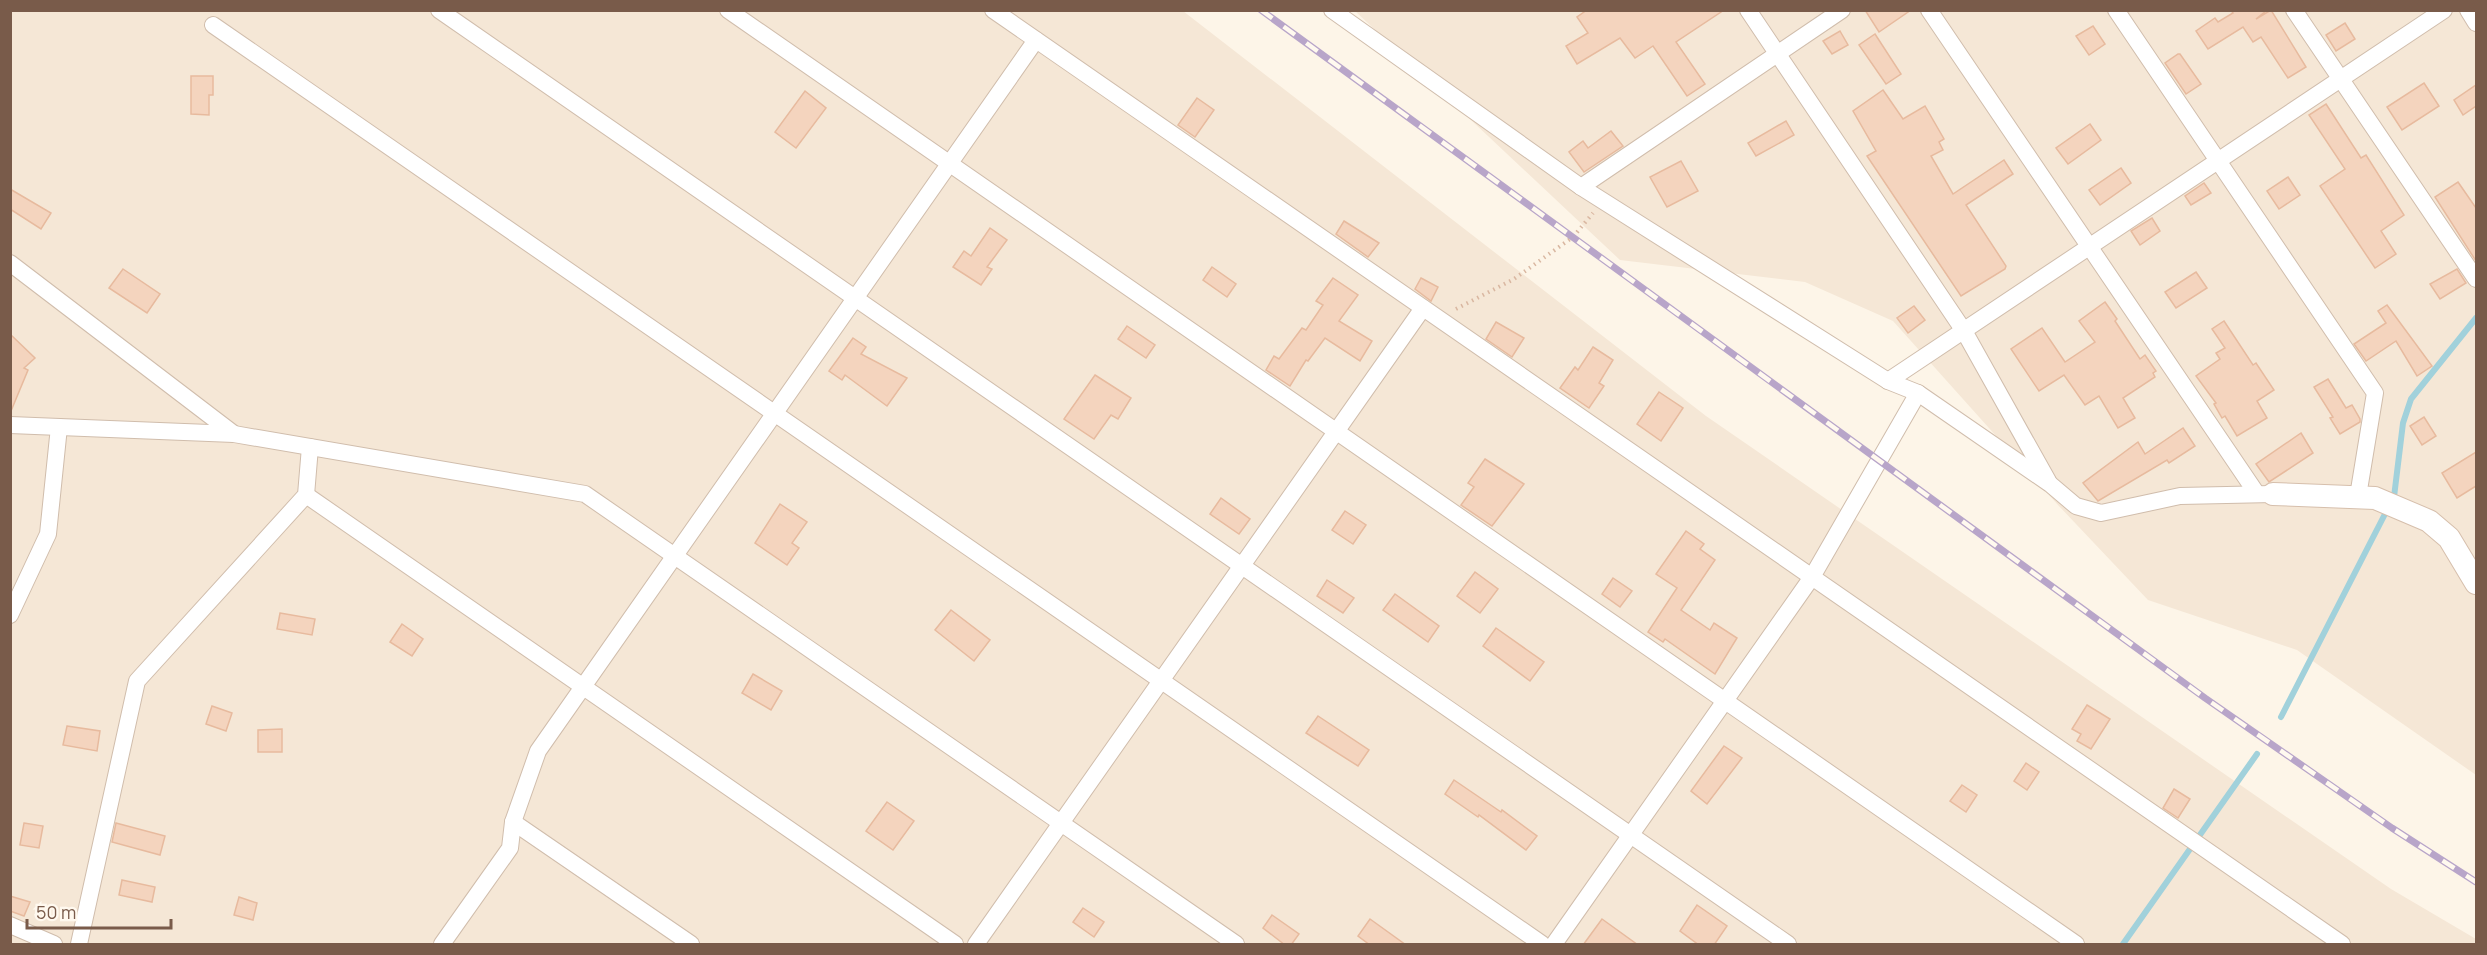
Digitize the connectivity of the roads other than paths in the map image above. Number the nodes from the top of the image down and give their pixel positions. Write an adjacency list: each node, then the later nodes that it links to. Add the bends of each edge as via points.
1 (439, 10): 23 (street)
2 (728, 10): 18 (street)
3 (993, 10): 14 (street)
4 (1332, 10): 19 (street)
5 (1748, 10): 15 (street)
6 (1842, 10): 15 (street)
7 (1929, 10): 20 (street)
8 (2116, 10): 17 (street)
9 (2294, 10): 16 (street)
10 (2444, 10): 16 (street)
11 (2468, 10): 12 (street)
12 (2476, 24)
13 (213, 25): 28 (street)
14 (1036, 40): 18 (street); 24 (street)
15 (1777, 54): 19 (street); 25 (street)
16 (2341, 79): 17 (street); 22 (street)
17 (2219, 161): 20 (street); 37 (street, via 2375,393)
18 (949, 164): 23 (street); 31 (street)
19 (1581, 187): 26 (street)
20 (2090, 247): 25 (street); 35 (street)
21 (10, 263): 32 (street)
22 (2476, 279)
23 (855, 299): 28 (street); 39 (street)
24 (1423, 308): 31 (street); 40 (street)
25 (1964, 331): 26 (street); 34 (street)
26 (1888, 381): 27 (street)
27 (1918, 393): 34 (street); 40 (street)
28 (774, 413): 38 (street); 43 (street)
29 (10, 425): 30 (street)
30 (59, 427): 32 (street); 42 (street, via 48,534)
31 (1336, 431): 39 (street); 45 (street)
32 (234, 434): 33 (street)
33 (310, 447): 36 (street); 38 (street, via 585,494)
34 (2049, 484): 35 (street, via 2076,506 2101,513 2180,496)
35 (2265, 494): 37 (street)
36 (306, 495): 44 (street); 51 (street, via 138,681)
37 (2358, 496): 41 (street, via 2374,498 2429,521 2449,538)
38 (674, 556): 44 (street); 47 (street)
39 (1241, 566): 43 (street); 48 (street)
40 (1812, 577): 45 (street); 61 (street)
41 (2476, 583)
42 (10, 615)
43 (1161, 681): 47 (street); 57 (street)
44 (583, 687): 46 (street, via 538,751); 54 (street)
45 (1725, 701): 48 (street); 60 (street)
46 (513, 822): 52 (street, via 510,848); 53 (street)
47 (1061, 823): 55 (street); 56 (street)
48 (1631, 835): 58 (street); 59 (street)
49 (10, 925): 50 (street)
50 (54, 945)
51 (79, 945)
52 (442, 945)
53 (691, 945)
54 (955, 945)
55 (976, 945)
56 (1236, 945)
57 (1542, 945)
58 (1554, 945)
59 (1788, 945)
60 (2076, 945)
61 (2342, 945)

